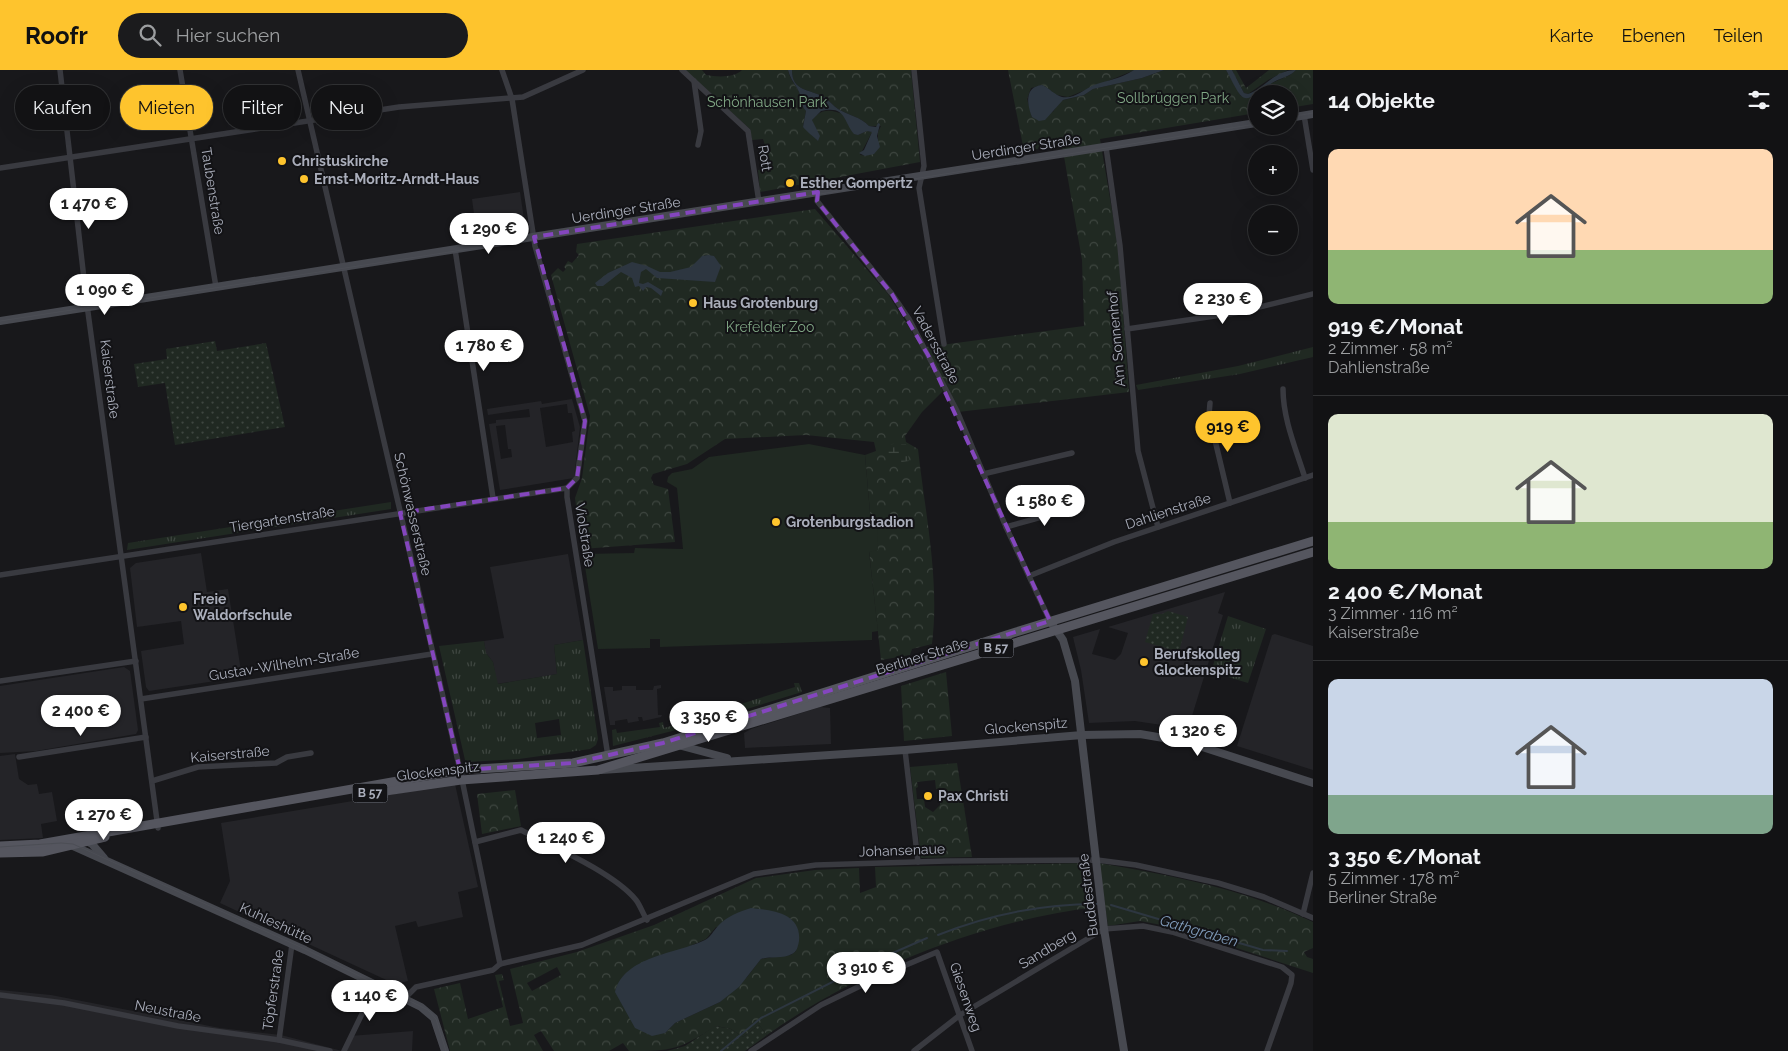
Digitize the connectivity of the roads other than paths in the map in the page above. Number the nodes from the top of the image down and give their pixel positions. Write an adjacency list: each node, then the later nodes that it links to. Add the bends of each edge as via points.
1 (60, 70): 18 (street, Kaiserstraße)
2 (180, 70): 15 (street, Taubenstraße)
3 (298, 70): 13 (street, Schönwasserstraße)
4 (502, 70): 9 (street, Violstraße)
5 (584, 70): 9 (street)
6 (682, 70): 8 (street, Rott)
7 (914, 70): 21 (street, Vadersstraße, via 924,166)
8 (694, 81): 16 (street, via 701,131); 23 (street, Rott, via 748,131)
9 (512, 99): 13 (street, via 400,107); 24 (street, Violstraße)
10 (1313, 114): 11 (main road)
11 (1304, 115): 12 (main road); 20 (street)
12 (1298, 116)
13 (309, 121): 15 (street); 26 (street, Schönwasserstraße)
14 (1248, 124): 17 (main road, Uerdinger Straße)
15 (192, 139): 18 (street); 27 (street, Taubenstraße)
16 (698, 146)
17 (1106, 147): 21 (main road, Uerdinger Straße); 31 (street, Am Sonnenhof)
18 (71, 156): 19 (street); 29 (street, Kaiserstraße)
19 (0, 168)
20 (1313, 170)
21 (921, 176): 22 (main road, Uerdinger Straße); 32 (street, Vadersstraße, via 919,188)
22 (818, 192): 23 (main road, Uerdinger Straße); 36 (street, Vadersstraße, via 817,201 831,221 909,319 957,411)
23 (759, 202): 24 (main road, Uerdinger Straße)
24 (534, 237): 25 (main road, Uerdinger Straße); 39 (street, Violstraße, via 585,421 576,478)
25 (455, 249): 26 (main road, Uerdinger Straße); 40 (street)
26 (344, 266): 27 (main road, Uerdinger Straße); 43 (street, Schönwasserstraße)
27 (216, 287): 29 (main road, Uerdinger Straße)
28 (1313, 294): 31 (street, via 1236,313)
29 (87, 307): 30 (main road, Uerdinger Straße); 48 (street, Kaiserstraße)
30 (0, 321)
31 (1128, 328): 45 (street, Am Sonnenhof, via 1138,451)
32 (944, 344)
33 (1283, 388): 38 (street, via 1288,426)
34 (1210, 403): 41 (street, Dahlienstraße)
35 (1072, 453): 36 (street)
36 (983, 474): 44 (street, Vadersstraße)
37 (1313, 475): 38 (street, Dahlienstraße)
38 (1304, 478): 41 (street, Dahlienstraße)
39 (567, 488): 40 (street, Tiergartenstraße); 63 (street, Violstraße, via 573,544)
40 (493, 498): 43 (street, Tiergartenstraße)
41 (1230, 503): 45 (street, Dahlienstraße)
42 (1081, 509): 44 (street)
43 (400, 513): 48 (street, Tiergartenstraße); 53 (street, Schönwasserstraße)
44 (1006, 527): 50 (street, Vadersstraße)
45 (1158, 527): 50 (street, Dahlienstraße)
46 (1313, 541): 51 (main road, Berliner Straße / B 57)
47 (1313, 552): 52 (main road, Berliner Straße / B 57)
48 (120, 556): 49 (street, Tiergartenstraße); 54 (street, Kaiserstraße)
49 (0, 575)
50 (1029, 576): 51 (street, Vadersstraße)
51 (1050, 621): 52 (main road, Vadersstraße); 59 (main road, Berliner Straße / B 57)
52 (1055, 630): 57 (main road, Vadersstraße, via 1062,640 1075,681); 60 (main road, Berliner Straße / B 57)
53 (432, 654): 56 (street, Gustav-Wilhelm-Straße); 67 (street, Schönwasserstraße)
54 (136, 660): 55 (street); 56 (street, Kaiserstraße)
55 (0, 681)
56 (141, 698): 58 (street, Kaiserstraße)
57 (1082, 735): 61 (main road, Glockenspitz); 69 (main road, Glockenspitz, via 1140,734 1188,742); 76 (main road, Buddestraße)
58 (146, 737): 64 (street); 68 (street, Kaiserstraße)
59 (663, 743): 60 (main road, Glockenspitz); 63 (main road, Berliner Straße / B 57)
60 (679, 745): 65 (main road, Glockenspitz); 66 (main road, Berliner Straße / B 57)
61 (905, 750): 65 (main road, Glockenspitz); 78 (street)
62 (311, 753): 68 (street, Kaiserstraße, via 287,757 276,763 198,767)
63 (608, 756): 67 (main road, Glockenspitz / B 57, via 573,764)
64 (19, 757)
65 (734, 760): 66 (main road, Glockenspitz, via 650,769)
66 (598, 770): 67 (main road, Glockenspitz / B 57)
67 (461, 775): 70 (main road, Glockenspitz / B 57); 73 (street, Schönwasserstraße)
68 (152, 781): 70 (street, Kaiserstraße)
69 (1313, 783)
70 (158, 825): 71 (main road, Glockenspitz / B 57); 72 (main road, Glockenspitz / B 57)
71 (87, 841): 72 (main road, Glockenspitz / B 57); 77 (main road)
72 (70, 842): 74 (main road, Glockenspitz / B 57); 75 (main road, Glockenspitz / B 57, via 42,852); 77 (main road, Kuhleshütte)
73 (475, 842): 82 (street, via 521,830 612,880 636,900); 85 (street, Schönwasserstraße)
74 (0, 846)
75 (0, 853)
76 (1097, 860): 78 (street, Johansenaue); 80 (street, Johansenaue, via 1218,883 1264,897); 83 (main road, Buddestraße)
77 (107, 861): 84 (main road, Kuhleshütte)
78 (918, 862): 82 (street, Johansenaue, via 816,865 754,874)
79 (1313, 873): 80 (street)
80 (1303, 914): 81 (street, Johansenaue)
81 (1313, 918)
82 (647, 920): 85 (street, Johansenaue, via 582,945)
83 (1104, 929): 89 (street, Sandberg); 97 (main road, Buddestraße); 98 (street, Sandberg, via 1143,926 1172,932 1282,967 1292,975 1291,983)
84 (292, 944): 86 (main road, Kuhleshütte); 90 (street, Töpferstraße)
85 (500, 964): 88 (street, Johansenaue, via 493,970 416,987)
86 (376, 985): 88 (main road, Kuhleshütte); 92 (street)
87 (0, 995): 90 (street, Neustraße, via 64,1003 210,1032)
88 (404, 999): 93 (main road, Kuhleshütte, via 431,1014)
89 (960, 1016): 94 (street, Giesenweg, via 937,952 821,1005); 95 (street, Sandberg); 96 (street, Giesenweg)
90 (279, 1040): 91 (street, Neustraße)
91 (330, 1051)
92 (344, 1051)
93 (445, 1051)
94 (751, 1051)
95 (914, 1051)
96 (972, 1051)
97 (1124, 1051)
98 (1268, 1051)

